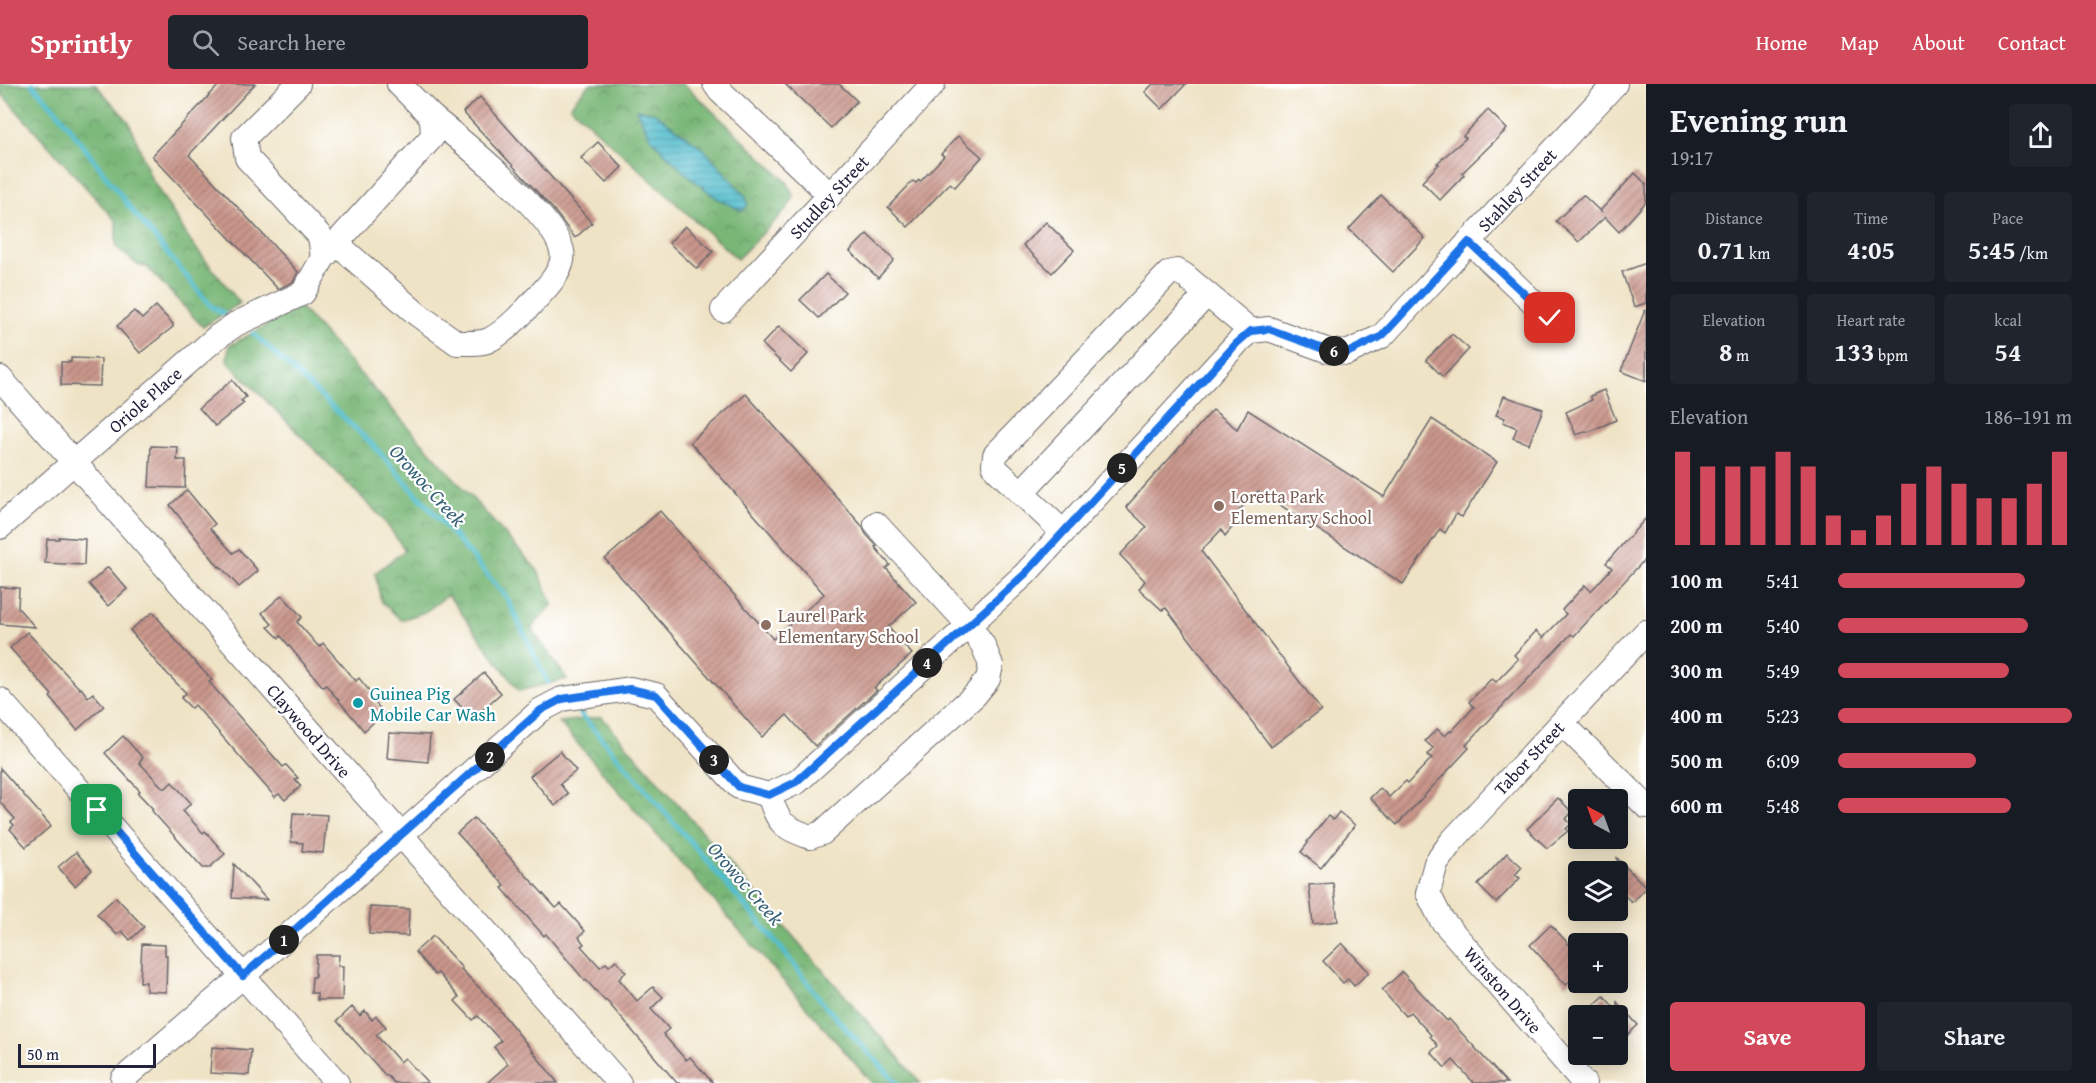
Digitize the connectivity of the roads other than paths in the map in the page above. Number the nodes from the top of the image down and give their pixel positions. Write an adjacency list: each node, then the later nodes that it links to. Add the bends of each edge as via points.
1 (298, 84): 9 (street, via 244,138 247,158)
2 (399, 84): 6 (street)
3 (715, 84): 7 (street)
4 (933, 84): 7 (street, Studley Street)
5 (1615, 84): 8 (street, Stahley Street)
6 (432, 117): 9 (street, via 433,136); 9 (street, via 474,151 546,221 563,253 556,275 524,313 488,341 457,343 375,279)
7 (830, 195): 11 (street, Studley Street)
8 (1469, 242): 12 (street); 13 (street, Stahley Street, via 1382,336 1347,353 1326,350 1269,329)
9 (330, 251): 15 (street, Oriole Place, via 303,293 217,337)
10 (1207, 294): 13 (street); 16 (street); 16 (street, via 1184,274 1169,273 995,455 997,470)
11 (723, 310)
12 (1550, 318)
13 (1251, 331): 19 (street)
14 (0, 378): 15 (street, Claywood Drive)
15 (73, 462): 18 (street, Oriole Place); 26 (street, Claywood Drive)
16 (1021, 493): 19 (street)
17 (876, 524): 20 (street)
18 (0, 527)
19 (1063, 532): 20 (street)
20 (969, 626): 24 (street, via 796,782); 24 (street, via 991,665 988,679 822,833 810,837 788,828 777,818)
21 (1646, 632): 23 (street, Tabor Street)
22 (0, 700): 28 (street)
23 (1562, 723): 25 (street); 27 (street, Tabor Street, via 1452,841 1436,863)
24 (769, 795): 26 (street, via 739,787 656,695 630,689 562,699 541,710)
25 (1646, 806)
26 (401, 836): 28 (street); 31 (street, Claywood Drive)
27 (1428, 893): 32 (street, Winston Drive, via 1441,919)
28 (243, 976): 29 (street); 30 (street)
29 (123, 1079)
30 (338, 1083)
31 (619, 1083)
32 (1584, 1083)

